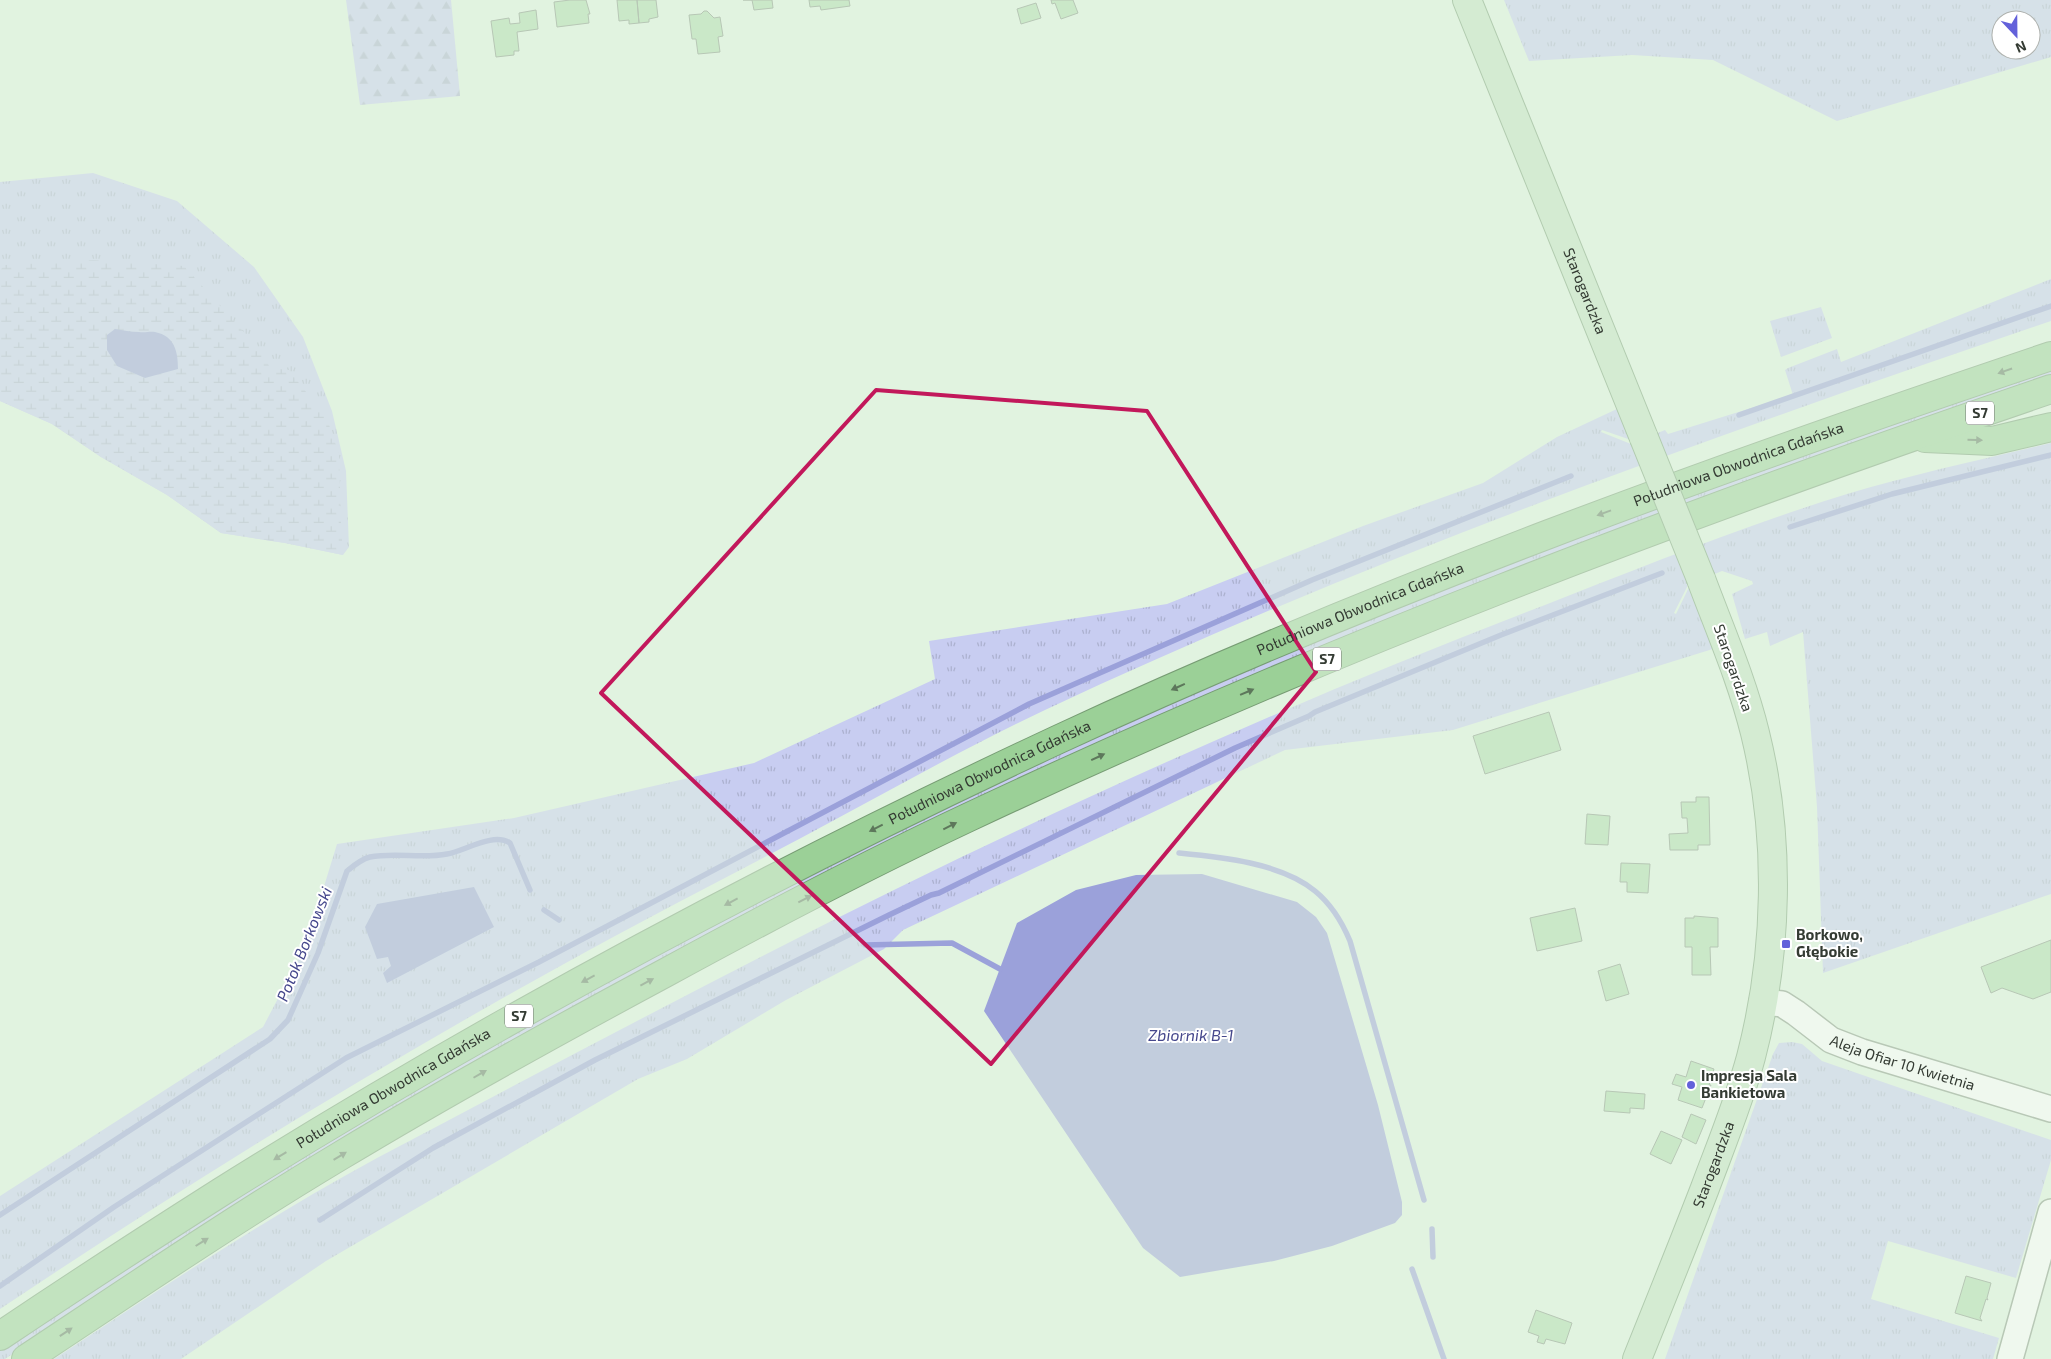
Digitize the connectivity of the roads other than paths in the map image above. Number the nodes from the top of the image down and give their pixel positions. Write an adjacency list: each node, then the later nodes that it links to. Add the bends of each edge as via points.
1 (1467, 0): 6 (main road, Starogardzka, bridge, via 1742,688 1764,780 1771,842 1772,908)
2 (2051, 356): 9 (highway, Południowa Obwodnica Gdańska / S7, one-way to 9, via 1712,474 1447,573 1236,661 933,799 744,895 481,1037 221,1192)
3 (2051, 389): 5 (highway, Południowa Obwodnica Gdańska / S7)
4 (2051, 427): 5 (highway, one-way to 4, via 1992,441)
5 (1909, 438): 10 (highway, Południowa Obwodnica Gdańska / S7, one-way to 5, via 338,1157 527,1047 762,920 962,820 1161,728 1362,644 1570,561)
6 (1762, 1002): 7 (street, Aleja Ofiar 10 Kwietnia, via 1782,1004 1831,1040 1862,1052); 11 (main road, Starogardzka, via 1750,1059 1726,1134)
7 (2051, 1109)
8 (2051, 1212): 12 (street)
9 (0, 1336)
10 (26, 1359)
11 (1638, 1359)
12 (2010, 1359)

